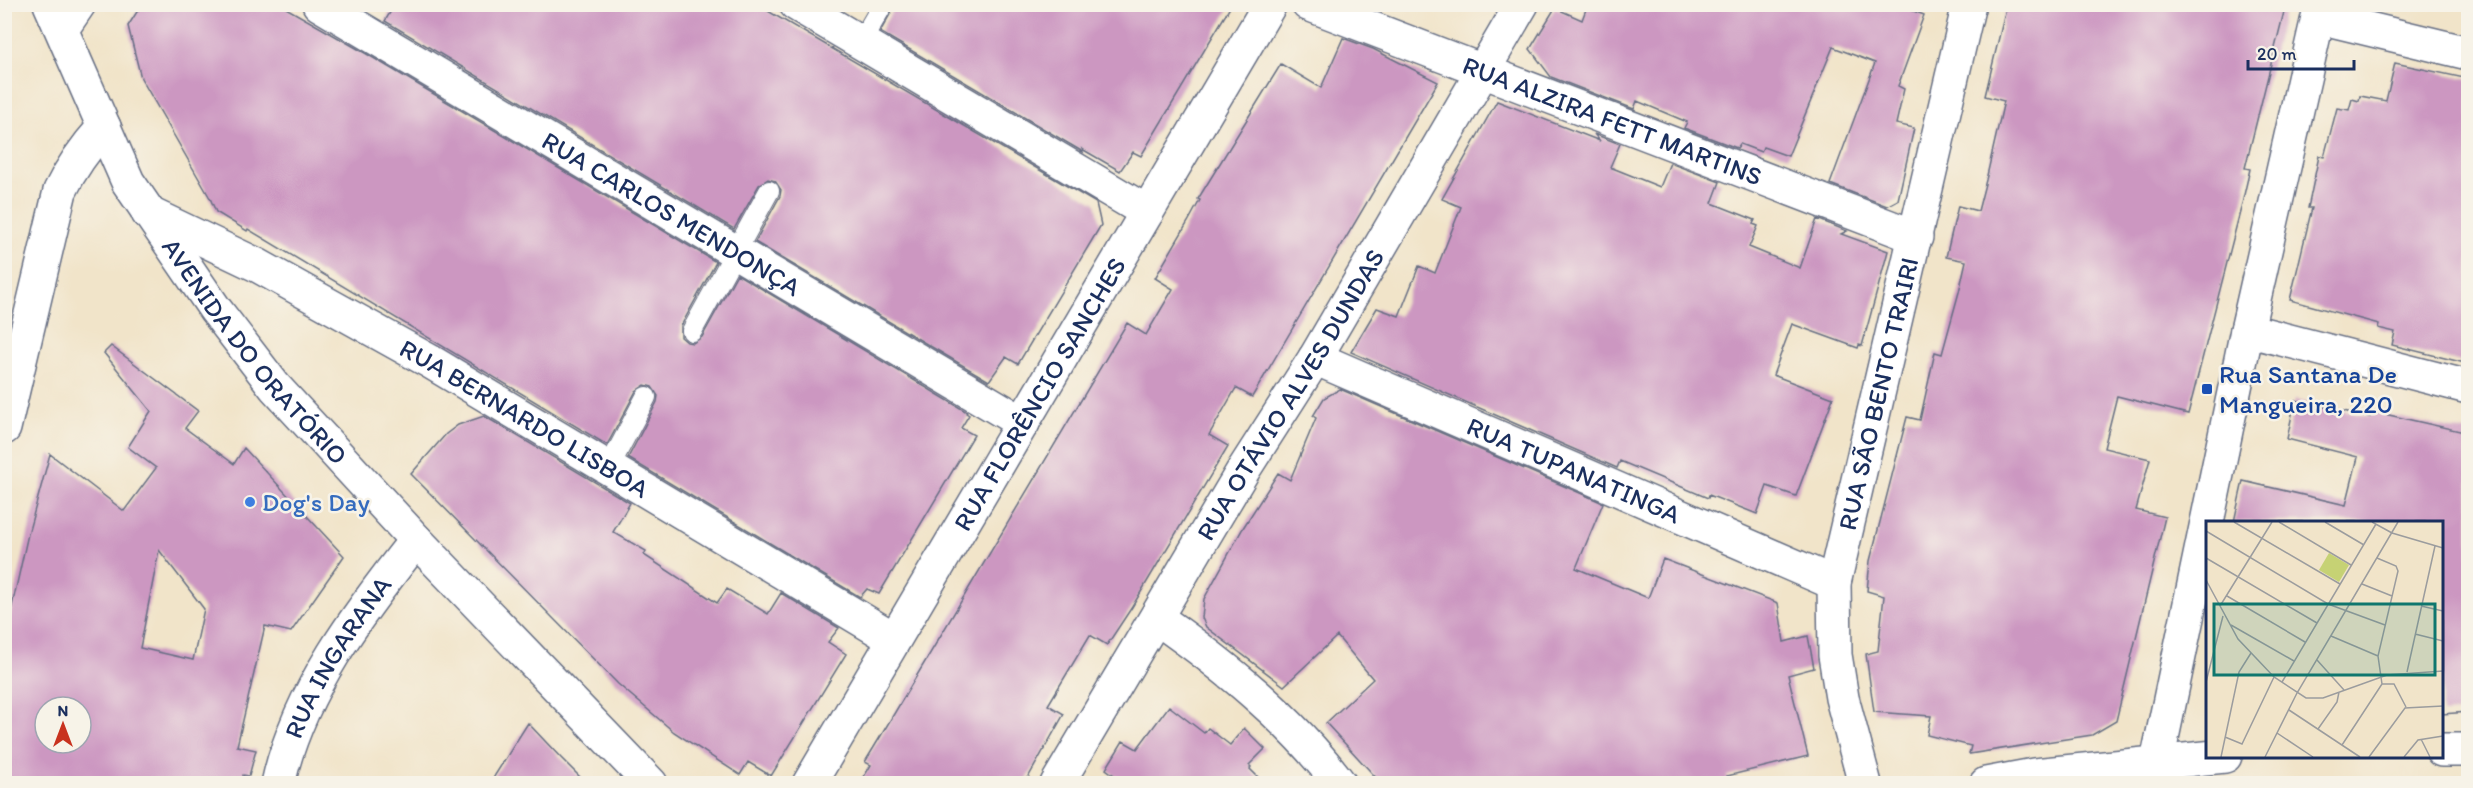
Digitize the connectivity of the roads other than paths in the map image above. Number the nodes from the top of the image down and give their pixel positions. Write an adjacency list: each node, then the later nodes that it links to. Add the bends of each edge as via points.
1 (319, 4): 18 (street, RUA CARLOS MENDONÇA)
2 (796, 4): 10 (street)
3 (883, 4): 10 (lane)
4 (1270, 4): 15 (street, RUA FLORÊNCIO SANCHES)
5 (1308, 4): 12 (street, RUA ALZIRA FETT MARTINS)
6 (1522, 4): 12 (street, RUA OTÁVIO ALVES DUNDAS)
7 (1969, 4): 17 (street, RUA SÃO BENTO TRAIRI)
8 (2320, 11): 11 (street); 19 (street)
9 (64, 13): 13 (street, AVENIDA DO ORATÓRIO)
10 (861, 42): 15 (street)
11 (2469, 53)
12 (1482, 72): 17 (street, RUA ALZIRA FETT MARTINS); 21 (street, RUA OTÁVIO ALVES DUNDAS)
13 (104, 127): 16 (street, AVENIDA DO ORATÓRIO, via 128,182); 25 (street, via 84,150 60,191)
14 (769, 191): 18 (lane)
15 (1147, 212): 24 (street, RUA FLORÊNCIO SANCHES)
16 (148, 213): 26 (street, RUA BERNARDO LISBOA, via 257,265 421,356); 29 (street, AVENIDA DO ORATÓRIO, via 274,387)
17 (1916, 237): 30 (street, RUA SÃO BENTO TRAIRI)
18 (735, 252): 20 (lane); 24 (street, RUA CARLOS MENDONÇA)
19 (2247, 330): 22 (street); 27 (street)
20 (692, 331)
21 (1315, 358): 30 (street, RUA TUPANATINGA); 31 (street, RUA OTÁVIO ALVES DUNDAS, via 1244,469)
22 (2469, 387)
23 (646, 397): 26 (lane)
24 (1023, 423): 32 (street, RUA FLORÊNCIO SANCHES)
25 (4, 428)
26 (608, 469): 32 (street, RUA BERNARDO LISBOA)
27 (2207, 521)
28 (2206, 527): 36 (street)
29 (416, 540): 37 (street, RUA INGARANA, via 351,627 318,682 285,752); 38 (street, AVENIDA DO ORATÓRIO)
30 (1834, 583): 42 (street, RUA SÃO BENTO TRAIRI, via 1835,655)
31 (1157, 618): 40 (street, RUA OTÁVIO ALVES DUNDAS); 41 (street, via 1273,710 1316,752)
32 (894, 639): 39 (street, RUA FLORÊNCIO SANCHES)
33 (2443, 750): 34 (street)
34 (2469, 750)
35 (2206, 758): 36 (street)
36 (2157, 762): 43 (street)
37 (278, 783)
38 (651, 783)
39 (809, 783)
40 (1057, 783)
41 (1340, 783)
42 (1865, 783)
43 (1986, 783)

